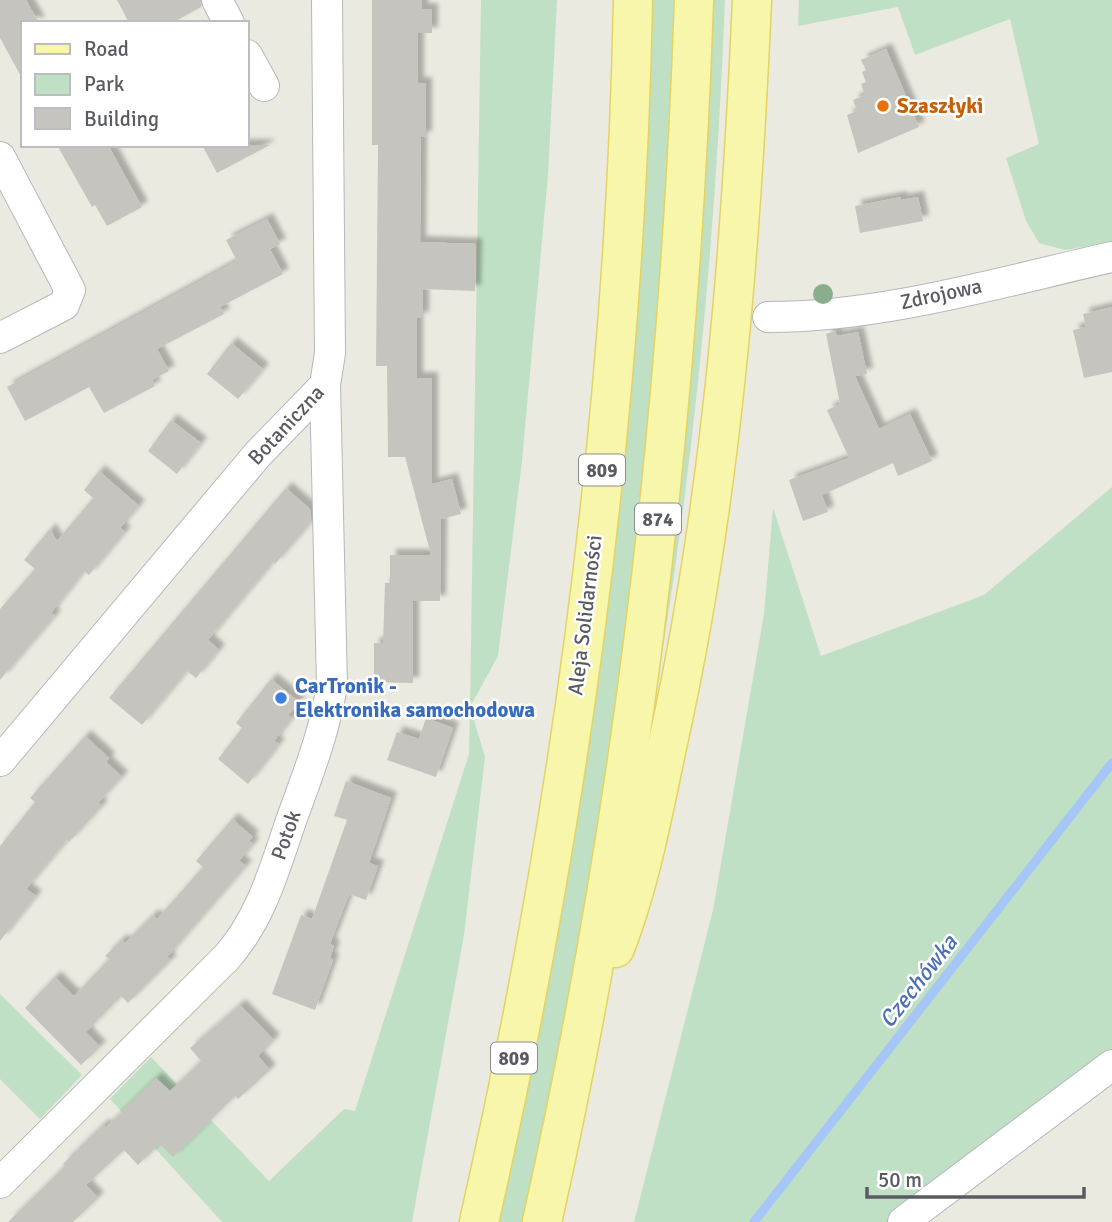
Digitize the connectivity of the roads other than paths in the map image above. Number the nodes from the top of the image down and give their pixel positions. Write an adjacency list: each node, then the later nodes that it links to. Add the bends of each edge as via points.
1 (217, 0): 7 (street)
2 (327, 0): 15 (street, Botaniczna, via 330,352)
3 (625, 0): 8 (main road)
4 (633, 0): 8 (main road, Aleja Solidarności / 809)
5 (694, 0): 17 (main road, 874, via 685,200 659,512 625,771)
6 (752, 0): 17 (main road, via 734,285 696,603 637,885)
7 (228, 21)
8 (632, 42): 20 (main road, Aleja Solidarności / 809, via 613,348 579,666 532,964)
9 (248, 57): 10 (street)
10 (264, 86)
11 (0, 156): 14 (street, via 70,290 64,305)
12 (1112, 257): 13 (street, Zdrojowa, via 909,302)
13 (768, 317)
14 (0, 338)
15 (325, 385): 16 (street, Botaniczna, via 258,454); 19 (street, Potok, via 332,685 324,730 264,899 227,957)
16 (0, 761)
17 (581, 1033): 21 (main road)
18 (1112, 1065): 22 (street)
19 (0, 1183)
20 (479, 1222)
21 (542, 1222)
22 (903, 1222)

